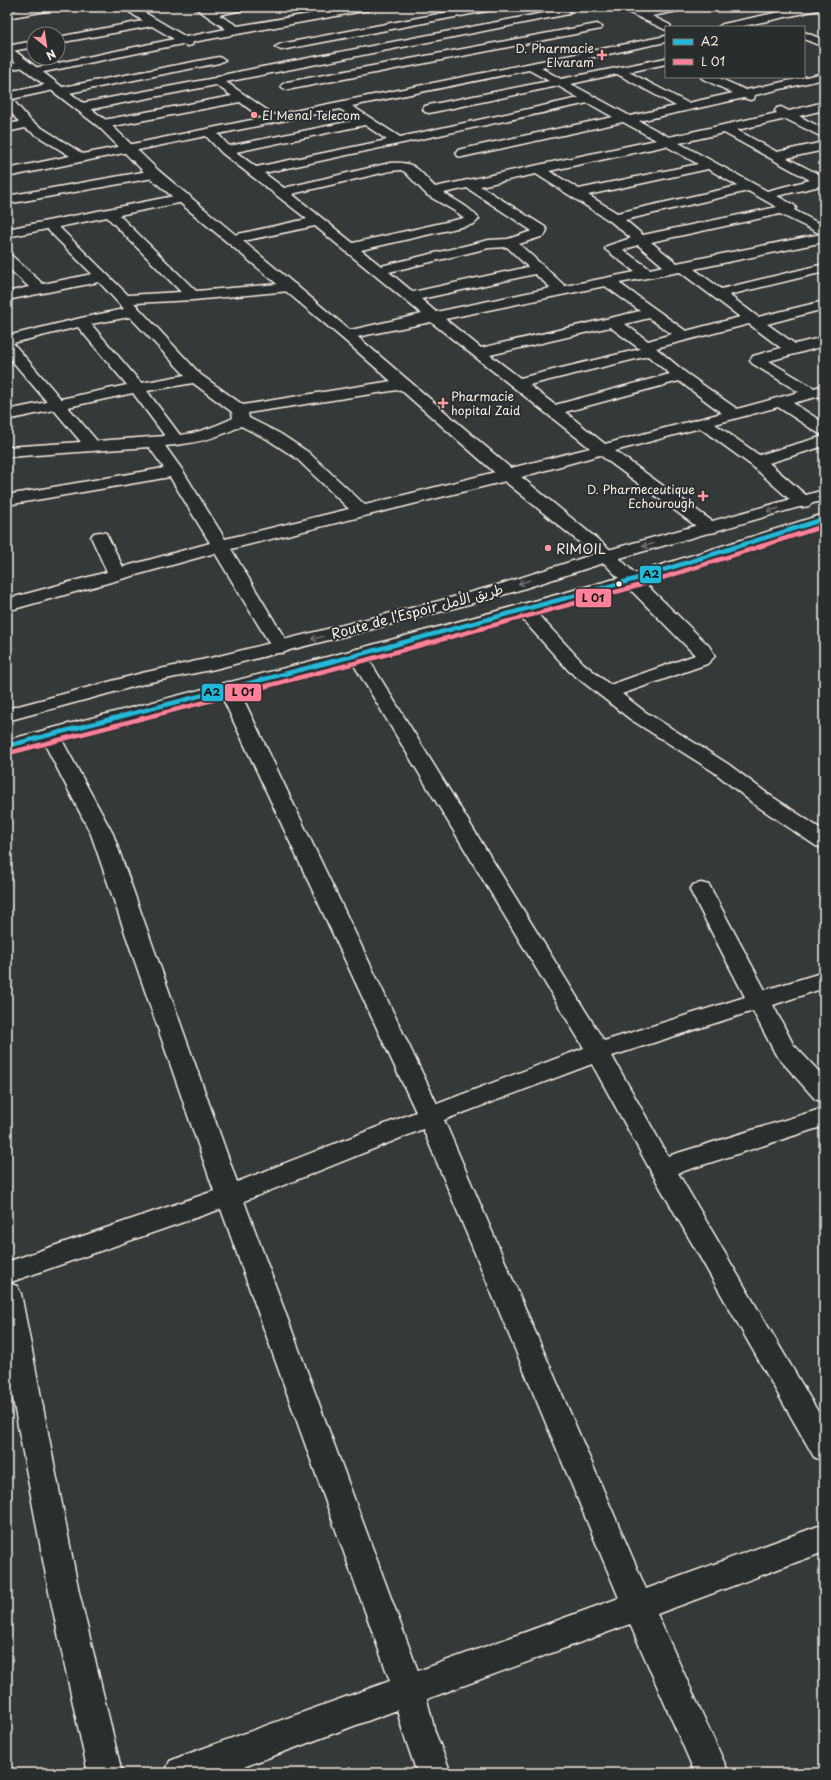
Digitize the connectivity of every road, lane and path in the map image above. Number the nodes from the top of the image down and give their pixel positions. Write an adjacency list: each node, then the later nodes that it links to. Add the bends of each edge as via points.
1 (52, 7): 16 (main road)
2 (149, 7): 11 (main road)
3 (199, 7): 15 (main road)
4 (243, 7): 15 (main road)
5 (369, 7): 12 (main road)
6 (487, 7): 19 (main road); 25 (main road)
7 (625, 7): 17 (main road)
8 (684, 7): 17 (main road)
9 (761, 7): 18 (main road)
10 (817, 7): 14 (main road); 18 (main road)
11 (130, 9): 20 (main road)
12 (346, 9): 24 (main road); 25 (main road)
13 (561, 9): 19 (main road); 23 (main road)
14 (824, 11)
15 (209, 13): 27 (main road)
16 (7, 15)
17 (642, 15): 21 (main road)
18 (779, 15): 22 (main road)
19 (514, 21): 30 (main road); 35 (main road)
20 (151, 23): 31 (main road); 33 (main road)
21 (665, 26)
22 (730, 26)
23 (597, 27): 30 (main road); 38 (main road)
24 (256, 28): 27 (main road); 34 (main road)
25 (378, 28): 34 (main road); 35 (main road)
26 (817, 28): 28 (main road)
27 (236, 30): 33 (main road)
28 (805, 31)
29 (805, 35): 36 (main road)
30 (545, 37): 40 (main road); 41 (main road)
31 (66, 39)
32 (665, 39): 38 (main road)
33 (184, 41): 42 (main road); 47 (main road)
34 (275, 42): 44 (main road)
35 (408, 42): 41 (main road); 44 (main road)
36 (824, 44)
37 (26, 45): 39 (main road)
38 (637, 45): 40 (main road); 43 (main road, via 642,55)
39 (7, 49): 47 (main road)
40 (582, 56): 45 (main road)
41 (435, 57): 55 (main road); 59 (main road)
42 (219, 60): 51 (main road); 60 (main road)
43 (661, 62): 50 (main road)
44 (298, 63): 49 (main road)
45 (532, 66): 55 (main road); 57 (main road)
46 (7, 67): 47 (main road)
47 (30, 67): 60 (main road)
48 (809, 68): 52 (main road)
49 (262, 70): 51 (main road); 59 (main road)
50 (617, 70): 57 (main road); 72 (main road)
51 (234, 76): 56 (main road)
52 (824, 76): 58 (main road)
53 (709, 78): 63 (main road)
54 (775, 78): 58 (main road)
55 (467, 79): 62 (main road)
56 (218, 81): 65 (main road); 71 (main road)
57 (559, 82): 66 (main road); 74 (main road)
58 (788, 84): 63 (main road)
59 (287, 86): 61 (main road)
60 (56, 89): 64 (main road); 71 (main road)
61 (299, 93)
62 (401, 93): 69 (main road); 74 (main road)
63 (747, 94): 72 (main road); 75 (main road)
64 (7, 97)
65 (242, 98): 77 (main road); 80 (main road)
66 (591, 100): 76 (main road); 82 (main road)
67 (311, 101): 73 (main road)
68 (7, 102): 79 (main road)
69 (342, 105): 73 (main road); 78 (main road)
70 (824, 106): 75 (main road)
71 (81, 107): 80 (main road)
72 (687, 107): 76 (main road)
73 (323, 109): 77 (main road)
74 (429, 109): 82 (main road)
75 (787, 115): 83 (main road); 86 (main road)
76 (627, 119): 88 (main road); 93 (main road)
77 (271, 120): 84 (main road)
78 (368, 121): 87 (main road); 92 (main road)
79 (27, 124): 81 (main road); 95 (main road)
80 (103, 124): 91 (main road)
81 (7, 128)
82 (458, 128): 85 (main road)
83 (726, 129): 88 (main road); 94 (main road)
84 (209, 132): 91 (main road); 92 (main road)
85 (432, 134): 87 (main road); 93 (main road)
86 (824, 134)
87 (398, 141): 89 (main road)
88 (667, 141): 97 (main road); 100 (main road)
89 (376, 145): 98 (main road, via 385,155 383,159); 101 (main road)
90 (824, 146): 94 (main road)
91 (128, 148): 95 (main road); 103 (main road)
92 (226, 150): 101 (main road)
93 (462, 153): 96 (main road)
94 (777, 156): 105 (main road)
95 (80, 158): 102 (main road)
96 (474, 161)
97 (710, 165): 107 (main road); 110 (main road)
98 (390, 168): 108 (main road); 109 (main road, via 403,166 410,169)
99 (487, 169): 104 (main road)
100 (538, 169): 104 (main road); 110 (main road)
101 (254, 171): 108 (main road)
102 (7, 173)
103 (154, 174): 112 (main road); 113 (main road)
104 (499, 177): 106 (main road)
105 (823, 182): 111 (main road)
106 (469, 184): 109 (main road); 124 (main road, via 540,230 530,237)
107 (749, 187): 111 (main road); 116 (main road)
108 (282, 192): 117 (main road)
109 (432, 192): 125 (main road, via 463,210 472,220)
110 (576, 194): 116 (main road)
111 (765, 195): 114 (main road, via 789,208)
112 (184, 198): 115 (main road); 122 (main road)
113 (8, 199)
114 (783, 210): 119 (main road); 123 (main road)
115 (110, 213): 118 (main road); 139 (main road)
116 (615, 218): 123 (main road)
117 (317, 221): 122 (main road); 125 (main road)
118 (50, 225): 120 (main road); 132 (main road)
119 (824, 231)
120 (7, 233)
121 (824, 238): 127 (main road)
122 (234, 239): 134 (main road)
123 (640, 240): 127 (main road); 131 (main road, via 612,249)
124 (510, 243): 129 (main road); 130 (main road, via 489,244)
125 (349, 248): 130 (main road)
126 (7, 259): 135 (main road)
127 (679, 268): 131 (main road); 137 (main road)
128 (824, 268): 137 (main road)
129 (537, 269): 136 (main road); 140 (main road)
130 (376, 271): 140 (main road)
131 (648, 274): 133 (main road)
132 (100, 277): 135 (main road); 141 (main road)
133 (608, 282): 136 (main road); 144 (main road)
134 (290, 287): 139 (main road); 149 (main road)
135 (38, 288): 138 (main road)
136 (562, 291): 145 (main road)
137 (717, 294): 146 (main road)
138 (7, 296)
139 (193, 296): 141 (main road)
140 (410, 297): 145 (main road)
141 (124, 299): 143 (main road)
142 (824, 305): 146 (main road)
143 (133, 312): 147 (main road); 157 (main road)
144 (652, 313): 148 (main road); 150 (main road)
145 (433, 316): 149 (main road); 155 (main road)
146 (753, 320): 150 (main road); 154 (main road)
147 (81, 322): 152 (main road); 160 (main road)
148 (612, 322): 153 (main road); 155 (main road)
149 (347, 335): 159 (main road)
150 (684, 336): 153 (main road)
151 (824, 341): 154 (main road)
152 (9, 348): 163 (main road)
153 (648, 348): 156 (main road); 158 (main road)
154 (793, 350): 161 (main road, via 758,360)
155 (478, 353): 158 (main road)
156 (681, 376): 164 (main road); 165 (main road)
157 (196, 378): 160 (main road); 167 (main road)
158 (517, 382): 164 (main road)
159 (404, 384): 167 (main road); 178 (main road)
160 (137, 388): 163 (main road); 170 (main road)
161 (818, 392): 162 (main road)
162 (781, 402): 165 (main road); 169 (main road)
163 (58, 405): 166 (main road); 173 (main road)
164 (552, 411): 174 (main road)
165 (734, 414): 168 (main road)
166 (7, 415)
167 (240, 415): 170 (main road, via 212,433); 182 (main road, via 302,455)
168 (703, 423): 174 (main road); 176 (main road)
169 (824, 430)
170 (176, 440): 171 (main road)
171 (153, 441): 173 (main road); 177 (main road)
172 (824, 441): 176 (main road)
173 (92, 445): 175 (main road)
174 (603, 450): 178 (main road); 184 (main road)
175 (7, 452)
176 (757, 461): 181 (main road)
177 (175, 471): 180 (main road); 186 (main road)
178 (508, 475): 182 (main road); 187 (main road)
179 (824, 495): 181 (main road, Route de l’Espoir طريق الأمل)
180 (7, 500)
181 (803, 502): 184 (main road, Route de l’Espoir طريق الأمل, one-way to 184)
182 (360, 511): 186 (main road)
183 (824, 519): 189 (main road, Route de l’Espoir طريق الأمل)
184 (710, 528): 187 (main road, Route de l’Espoir طريق الأمل, one-way to 187)
185 (100, 537): 188 (main road)
186 (220, 546): 188 (main road); 192 (main road)
187 (607, 556): 189 (main road); 192 (main road, Route de l’Espoir طريق الأمل, one-way to 192, via 507,588)
188 (118, 575): 190 (main road)
189 (632, 580): 191 (main road, Route de l’Espoir طريق الأمل); 195 (main road, via 702,650 704,656 700,660)
190 (7, 605)
191 (523, 610): 193 (main road, Route de l’Espoir طريق الأمل); 195 (main road, via 576,667)
192 (280, 647): 196 (main road, Route de l’Espoir طريق الأمل)
193 (357, 655): 194 (main road, Route de l’Espoir طريق الأمل); 203 (main road)
194 (228, 688): 197 (main road, Route de l’Espoir طريق الأمل); 205 (main road)
195 (608, 692): 199 (main road, via 637,715 721,768 761,799)
196 (7, 715)
197 (50, 735): 198 (main road, Route de l’Espoir طريق الأمل); 208 (main road, via 102,834)
198 (7, 746)
199 (824, 841)
200 (701, 890): 202 (main road)
201 (824, 980): 202 (main road)
202 (759, 1000): 203 (main road); 204 (main road, via 784,1049)
203 (598, 1052): 205 (main road); 207 (main road)
204 (824, 1093)
205 (430, 1116): 208 (main road); 213 (main road)
206 (824, 1117): 207 (main road)
207 (662, 1168): 211 (main road)
208 (229, 1196): 209 (main road); 214 (main road)
209 (7, 1273)
210 (7, 1294): 215 (main road, via 64,1592)
211 (824, 1448)
212 (824, 1538): 213 (main road)
213 (638, 1606): 214 (main road); 218 (main road)
214 (409, 1690): 216 (main road); 217 (main road)
215 (105, 1773)
216 (182, 1773)
217 (434, 1773)
218 (712, 1773)

